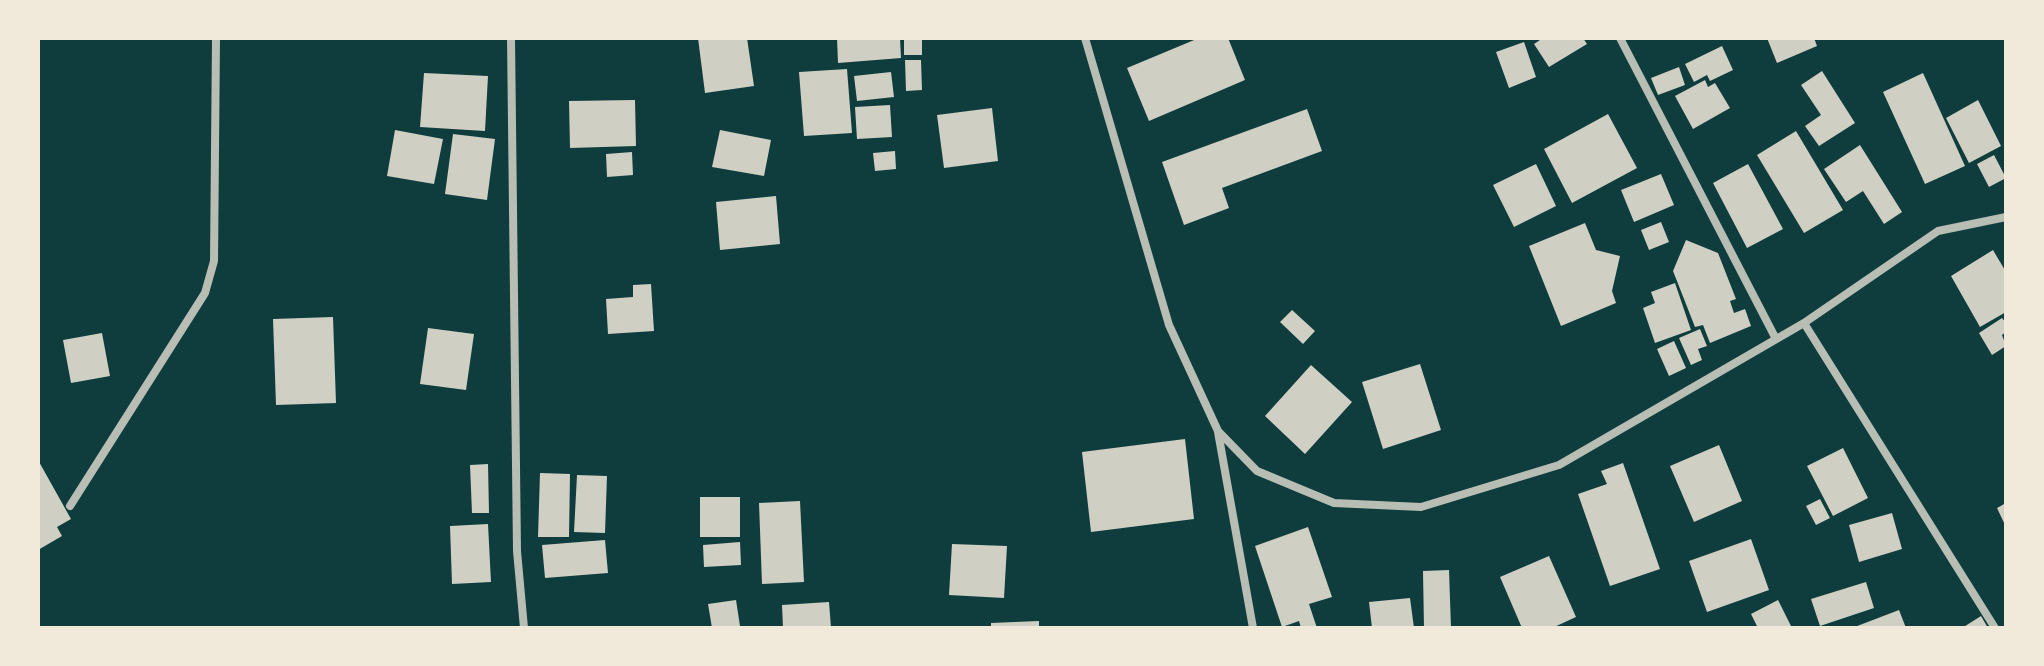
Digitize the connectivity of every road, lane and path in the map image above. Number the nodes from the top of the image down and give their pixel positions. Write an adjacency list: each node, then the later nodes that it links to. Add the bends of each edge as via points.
1 (216, 38): 9 (street, via 214,261 205,293)
2 (511, 38): 10 (street, via 517,551)
3 (1085, 38): 8 (street, via 1169,325)
4 (1620, 38): 7 (street)
5 (2006, 217): 6 (street, via 1938,231)
6 (1804, 323): 7 (street); 12 (street)
7 (1776, 339): 8 (street, via 1559,465 1421,507 1334,503 1257,471)
8 (1218, 431): 11 (street)
9 (70, 506)
10 (524, 628)
11 (1253, 628)
12 (1995, 628)

